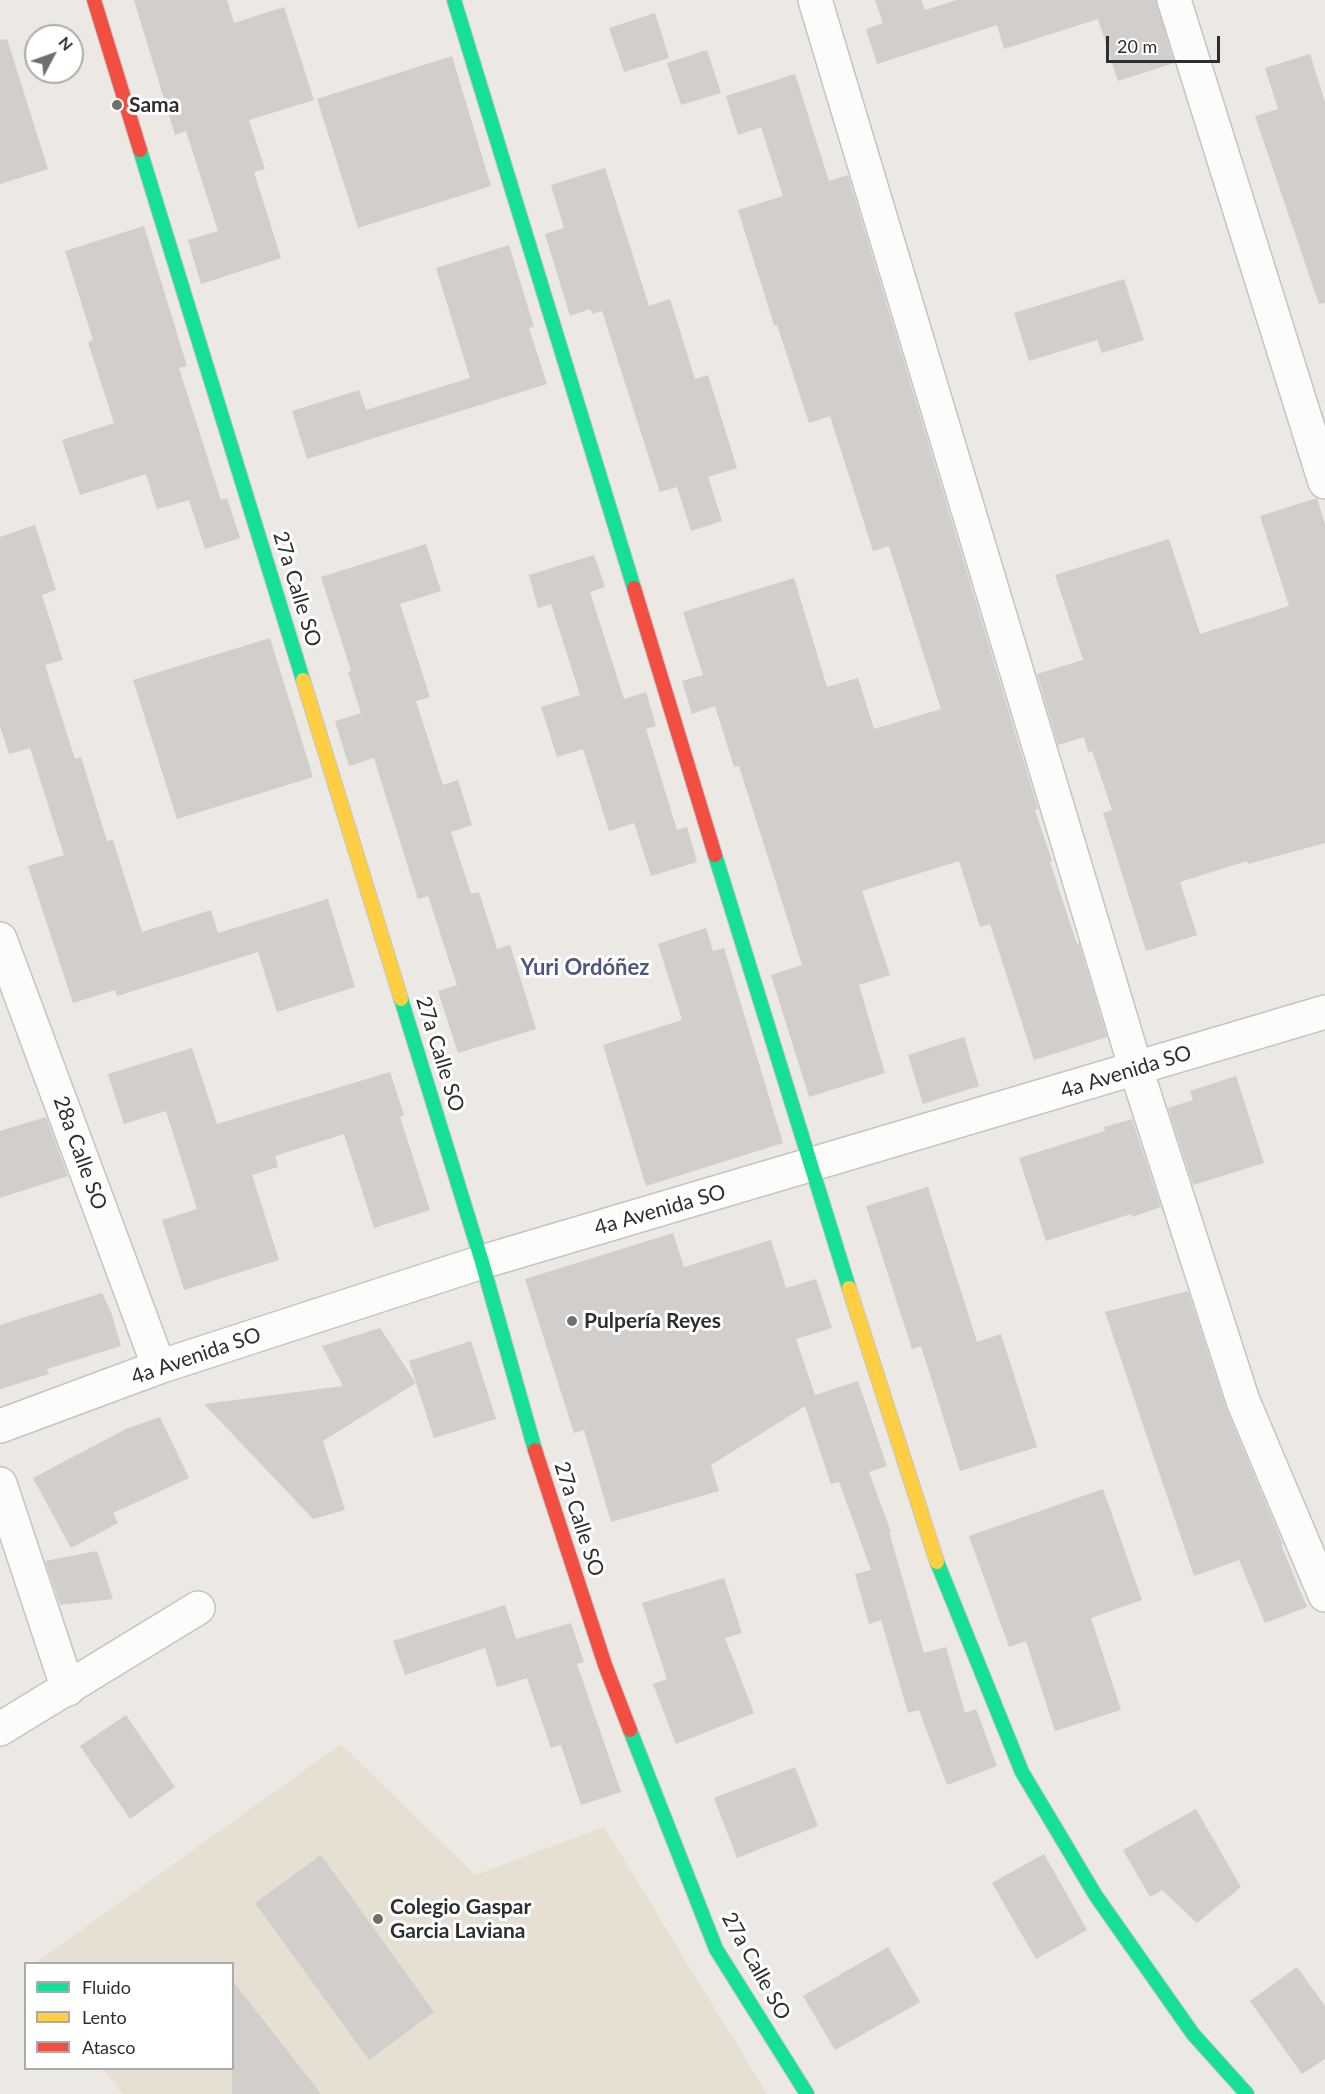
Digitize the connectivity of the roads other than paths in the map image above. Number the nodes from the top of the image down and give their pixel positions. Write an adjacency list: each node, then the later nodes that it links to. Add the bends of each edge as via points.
1 (94, 0): 10 (street, 27a Calle SO)
2 (454, 0): 9 (street)
3 (815, 0): 8 (street)
4 (1174, 0): 5 (street)
5 (1325, 482)
6 (0, 939): 11 (street, 28a Calle SO)
7 (1325, 1012): 8 (street, 4a Avenida SO)
8 (1136, 1069): 9 (street, 4a Avenida SO); 14 (street, via 1243,1401)
9 (810, 1166): 10 (street, 4a Avenida SO); 19 (street, via 942,1577 1022,1772 1109,1915 1193,2034)
10 (482, 1262): 11 (street, 4a Avenida SO); 18 (street, 27a Calle SO, via 543,1480 605,1665 656,1799 716,1948)
11 (159, 1368): 12 (street, 4a Avenida SO)
12 (0, 1426)
13 (0, 1484): 16 (street)
14 (1325, 1595)
15 (198, 1608): 16 (street)
16 (68, 1689): 17 (street)
17 (0, 1729)
18 (807, 2094)
19 (1247, 2094)

